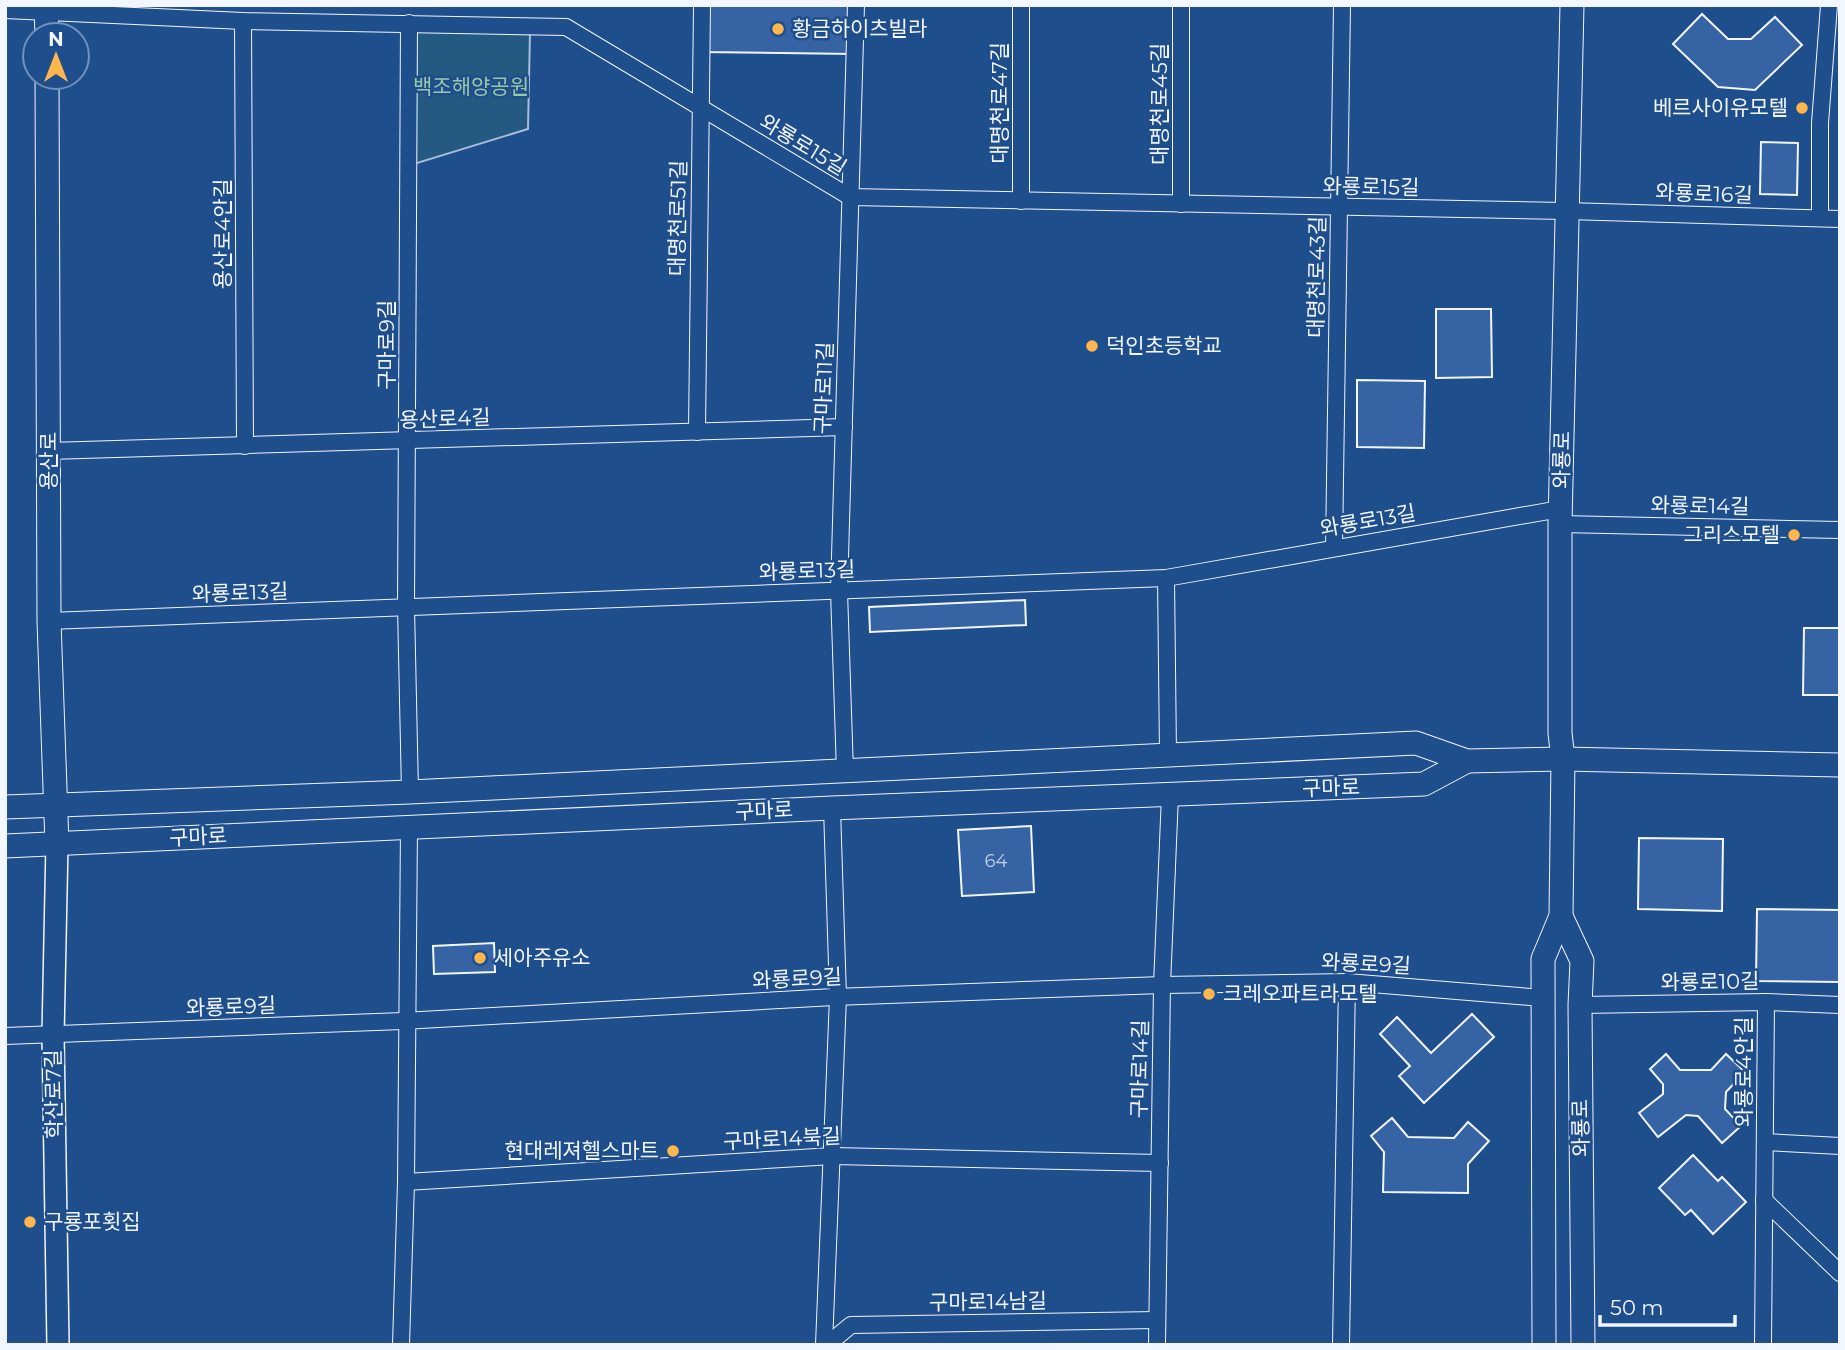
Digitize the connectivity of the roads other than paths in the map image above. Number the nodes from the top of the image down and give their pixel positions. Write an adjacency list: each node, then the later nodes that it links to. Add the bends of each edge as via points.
1 (702, 5): 13 (street, 대명천로51길)
2 (856, 5): 14 (street, 구마로11길)
3 (1021, 5): 15 (street, 대명천로47길)
4 (1181, 5): 16 (street, 대명천로45길)
5 (1342, 5): 17 (street, 대명천로43길)
6 (1572, 5): 18 (main road, 와룡로)
7 (1829, 5): 19 (street, via 1820,123)
8 (5, 10): 9 (street, 와룡로15길)
9 (46, 18): 10 (street, 와룡로15길)
10 (243, 21): 11 (street, 와룡로15길); 24 (street, 용산로4안길)
11 (409, 23): 13 (street, 와룡로15길, via 566,27); 23 (street, 구마로9길)
12 (47, 91): 25 (main road, 용산로)
13 (700, 108): 14 (street, 와룡로15길); 22 (street, 대명천로51길)
14 (850, 197): 15 (street, 와룡로15길); 21 (street, 구마로11길)
15 (1021, 201): 16 (street, 와룡로15길)
16 (1181, 204): 17 (street, 와룡로15길)
17 (1338, 207): 18 (street, 와룡로15길); 28 (street, 대명천로43길)
18 (1567, 211): 19 (street, 와룡로16길); 26 (main road, 와룡로)
19 (1820, 218): 20 (street, 와룡로16길)
20 (1840, 219)
21 (844, 427): 22 (street, 용산로4길); 30 (street, 구마로11길)
22 (697, 432): 23 (street, 용산로4길)
23 (408, 441): 24 (street, 용산로4길); 31 (street, 구마로9길)
24 (245, 446): 25 (street, 용산로4길)
25 (49, 451): 32 (main road, 용산로)
26 (1560, 516): 27 (street, 와룡로14길); 28 (street, 와룡로13길); 34 (main road, 와룡로)
27 (1840, 530)
28 (1334, 548): 29 (street, 와룡로13길)
29 (1166, 578): 30 (street, 와룡로13길); 33 (street)
30 (839, 591): 31 (street, 와룡로13길); 37 (street, 구마로11길)
31 (406, 607): 32 (street, 와룡로13길); 38 (street, 구마로9길)
32 (49, 621): 40 (main road, 용산로)
33 (1168, 755): 35 (main road, 구마로, via 1416,743); 37 (main road, 구마로)
34 (1563, 759): 35 (main road, 구마로); 36 (main road, 구마로); 47 (main road, 와룡로)
35 (1466, 761): 39 (main road, 구마로, via 1424,784)
36 (1840, 765)
37 (845, 772): 38 (main road, 구마로)
38 (410, 792): 40 (main road, 구마로)
39 (1170, 795): 42 (main road, 구마로); 49 (street, 구마로14길)
40 (56, 805): 41 (main road, 구마로); 44 (main road, 용산로)
41 (5, 807)
42 (832, 807): 43 (main road, 구마로); 50 (street)
43 (409, 827): 44 (main road, 구마로); 55 (street)
44 (47, 844): 45 (main road, 구마로); 46 (main road); 56 (street, 학산로7길)
45 (5, 846)
46 (5, 862)
47 (1561, 916): 51 (main road, 와룡로, via 1543,959); 53 (main road, 와룡로, via 1582,961)
48 (1347, 982): 49 (street, 와룡로9길); 51 (street, 와룡로9길); 70 (street)
49 (1162, 985): 50 (street, 와룡로9길); 61 (street, 구마로14길)
50 (838, 997): 55 (street, 와룡로9길); 60 (street)
51 (1543, 998): 71 (main road, 와룡로)
52 (1766, 1002): 53 (street, 와룡로10길); 54 (street, 와룡로10길); 58 (street, 와룡로4안길)
53 (1580, 1004): 72 (main road, 와룡로)
54 (1840, 1005)
55 (407, 1021): 56 (street, 와룡로9길); 62 (street)
56 (54, 1035): 57 (street, 와룡로9길); 66 (street, 학산로7길)
57 (5, 1037)
58 (1765, 1142): 59 (street, 와룡로4안길); 63 (street, 와룡로4안길)
59 (1840, 1146)
60 (833, 1156): 61 (street, 구마로14북길); 62 (street, 구마로14북길); 68 (street)
61 (1160, 1163): 65 (street, 구마로14길)
62 (406, 1182): 67 (street)
63 (1764, 1199): 64 (street); 73 (street, 와룡로4안길)
64 (1840, 1273)
65 (1157, 1320): 68 (street, 구마로14남길, via 851,1325); 69 (street, 구마로14길)
66 (58, 1345)
67 (401, 1345)
68 (825, 1345)
69 (1157, 1345)
70 (1342, 1345)
71 (1544, 1345)
72 (1583, 1345)
73 (1763, 1345)

